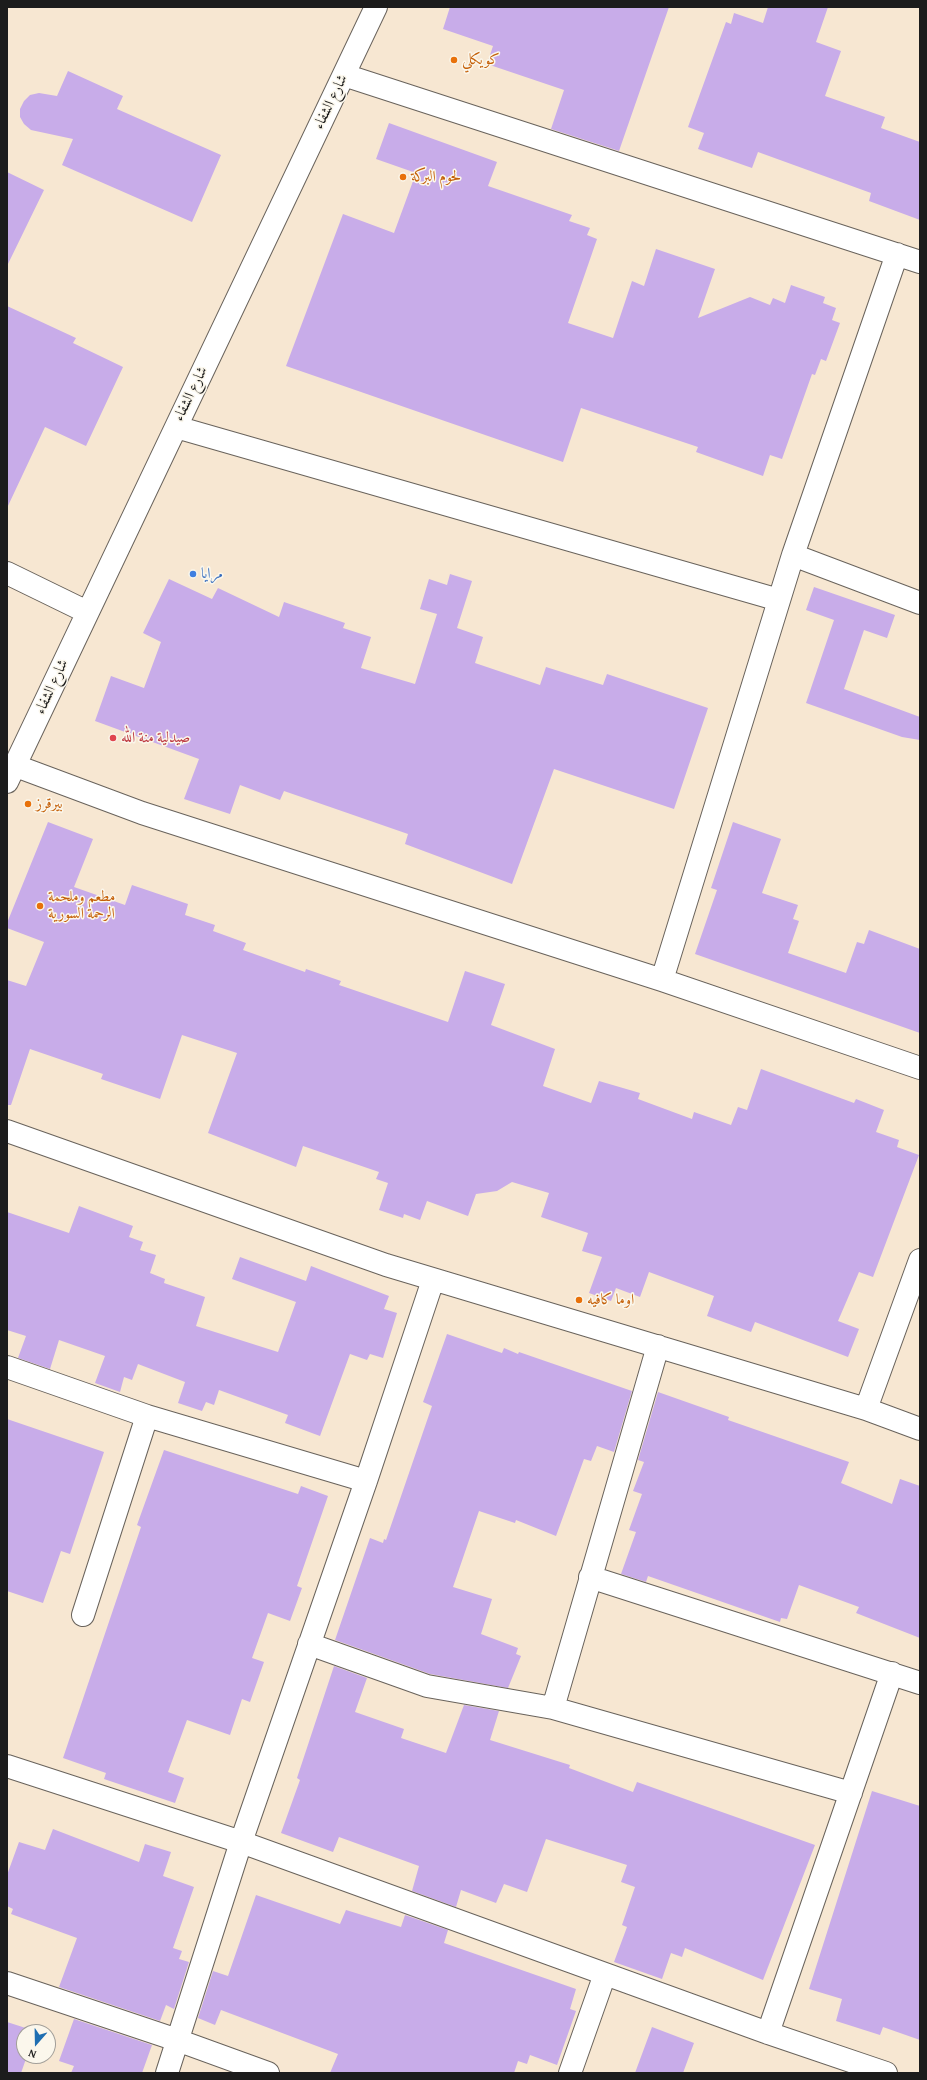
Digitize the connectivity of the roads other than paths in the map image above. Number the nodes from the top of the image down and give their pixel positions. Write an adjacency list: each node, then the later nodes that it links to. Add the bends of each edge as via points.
1 (376, 7): 2 (street, شارع الشفاء)
2 (344, 75): 3 (street); 5 (street, شارع الشفاء)
3 (897, 254): 4 (street); 6 (street)
4 (920, 262)
5 (176, 427): 8 (street); 10 (street, شارع الشفاء)
6 (793, 555): 8 (street); 9 (street)
7 (7, 573): 10 (street)
8 (779, 600): 12 (street)
9 (920, 603)
10 (87, 612): 11 (street, شارع الشفاء)
11 (11, 774): 12 (street, via 142,813)
12 (662, 980): 13 (street)
13 (920, 1068)
14 (7, 1131): 16 (street)
15 (920, 1260): 19 (street)
16 (433, 1280): 17 (street); 22 (street)
17 (658, 1346): 19 (street); 23 (street)
18 (7, 1367): 20 (street)
19 (866, 1409): 21 (street)
20 (147, 1416): 22 (street); 24 (street)
21 (920, 1429)
22 (366, 1481): 25 (street)
23 (590, 1577): 26 (street); 28 (street)
24 (83, 1615)
25 (309, 1644): 28 (street, via 427,1686); 31 (street)
26 (892, 1673): 27 (street); 30 (street)
27 (920, 1683)
28 (553, 1708): 30 (street)
29 (7, 1766): 31 (street)
30 (851, 1793): 34 (street)
31 (241, 1842): 32 (street); 35 (street)
32 (605, 1974): 34 (street); 38 (street)
33 (7, 1983): 35 (street)
34 (768, 2033): 39 (street)
35 (177, 2040): 36 (street); 37 (street)
36 (166, 2073)
37 (268, 2073)
38 (570, 2073)
39 (886, 2073)

